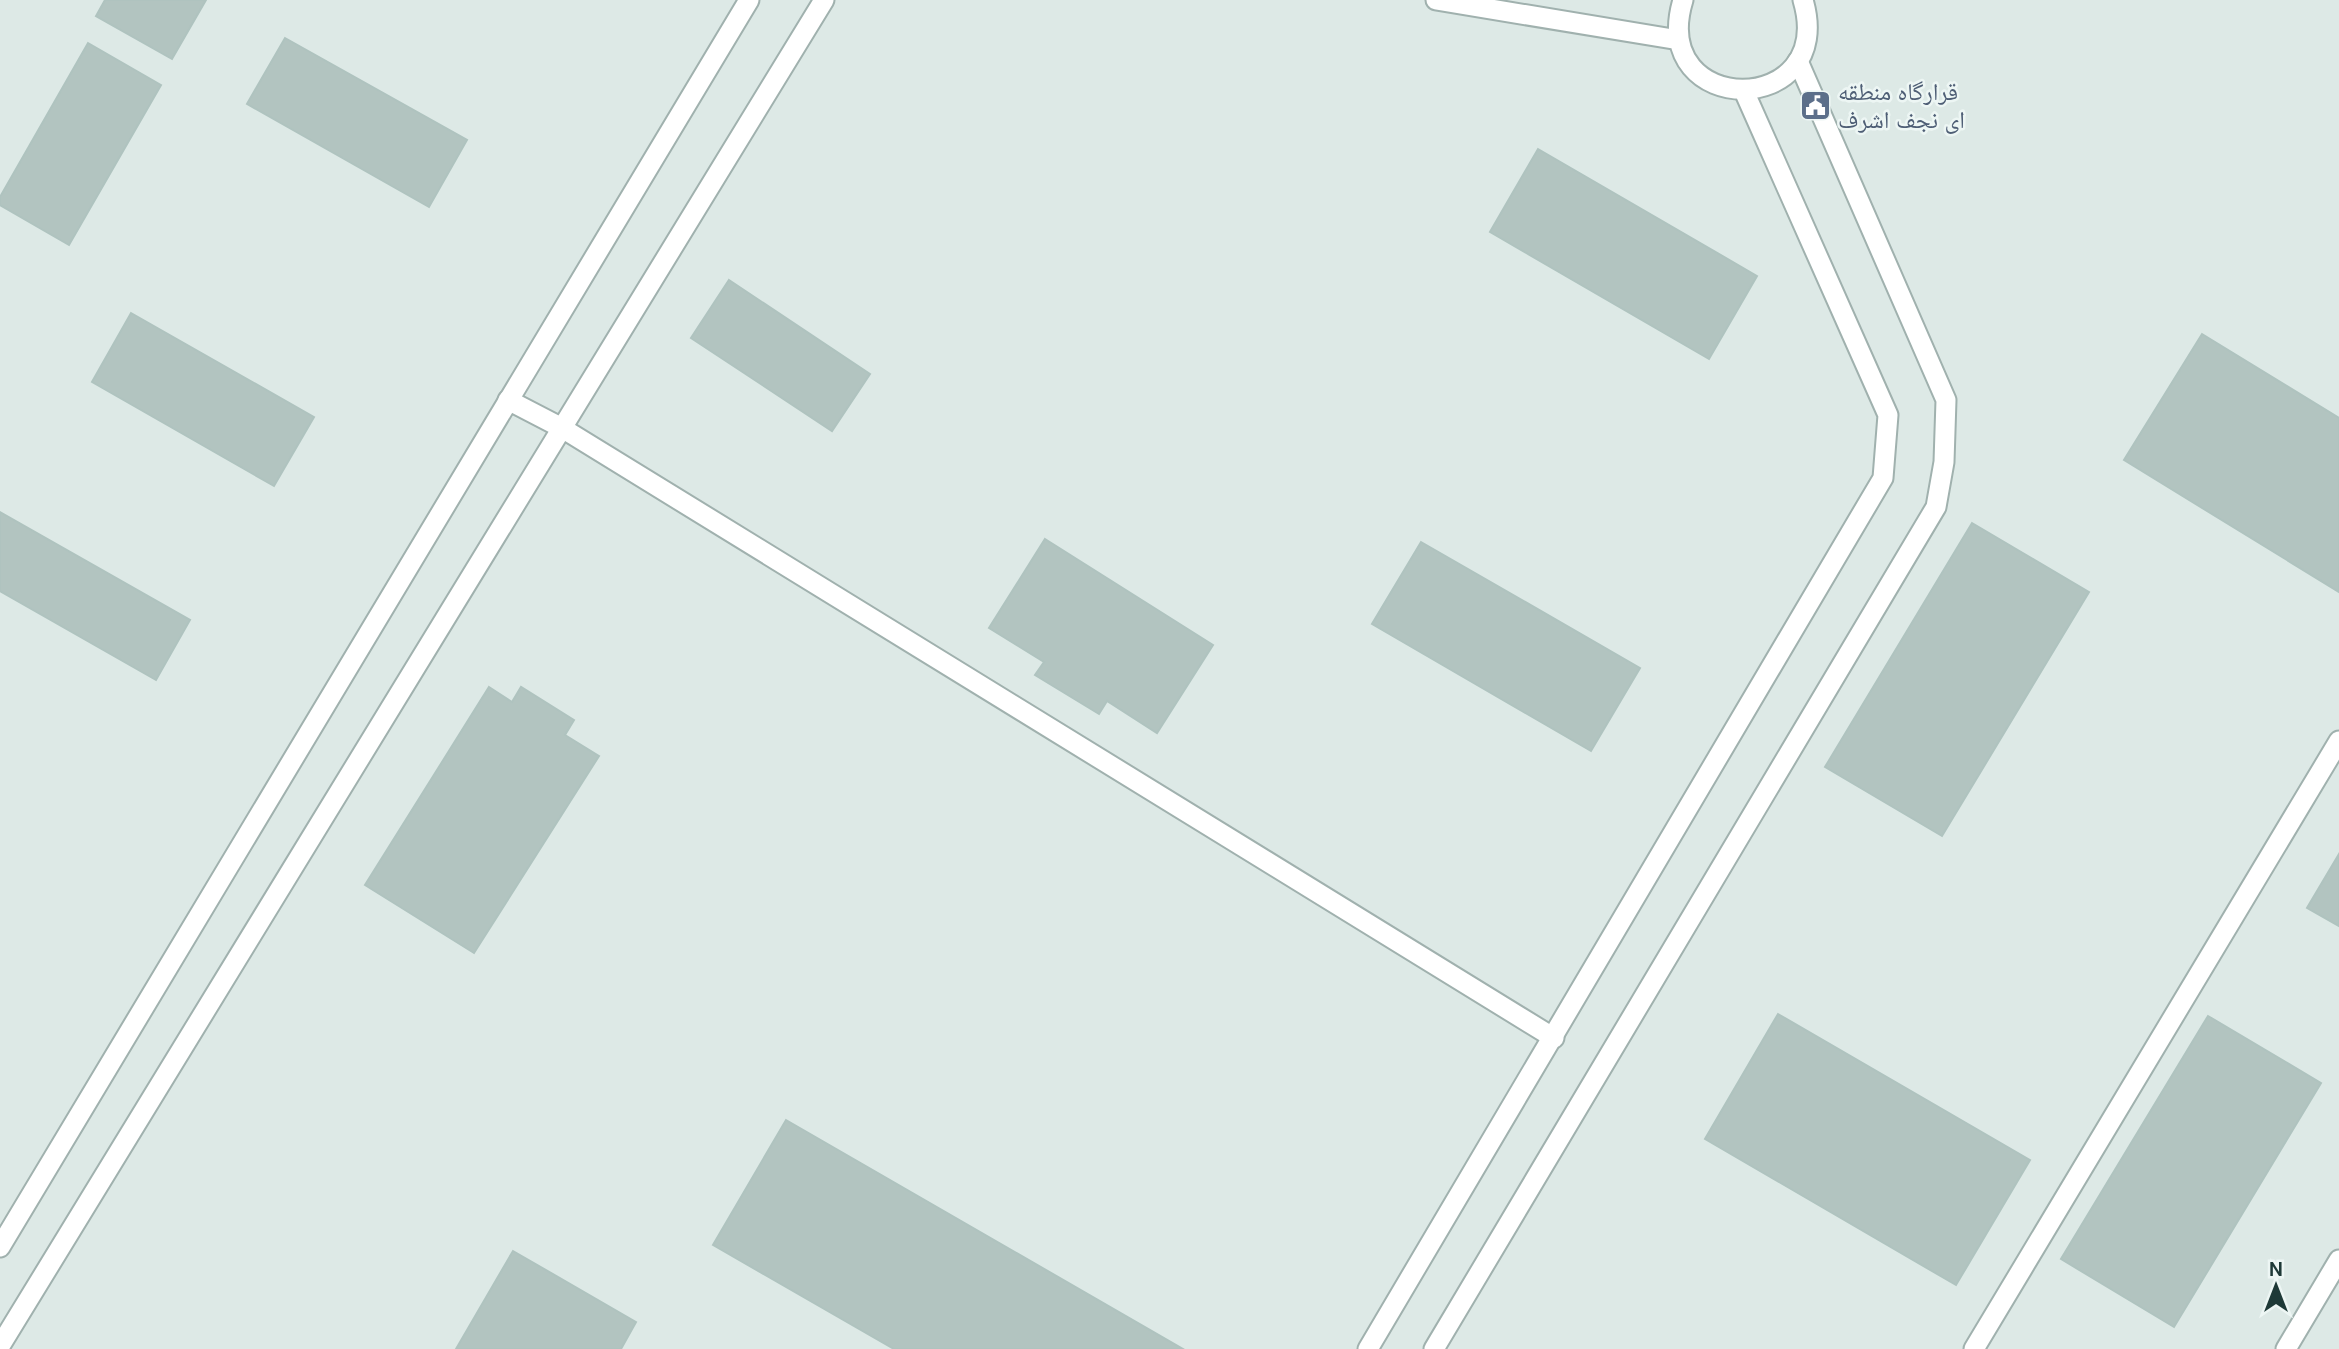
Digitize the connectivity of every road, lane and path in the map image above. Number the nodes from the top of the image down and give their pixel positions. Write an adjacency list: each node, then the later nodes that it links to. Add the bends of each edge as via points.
1 (749, 0): 9 (lane)
2 (824, 0): 10 (lane)
3 (1436, 0): 6 (lane)
4 (1683, 0): 6 (lane)
5 (1804, 0): 7 (lane, via 1807,41)
6 (1679, 40): 8 (lane, via 1687,61 1702,77 1721,88)
7 (1798, 61): 8 (lane, via 1785,76); 17 (lane, via 1946,400 1944,462 1936,507)
8 (1744, 91): 12 (lane, via 1888,415 1883,478)
9 (508, 400): 10 (lane); 13 (lane)
10 (562, 428): 12 (lane); 15 (lane)
11 (2339, 741): 18 (lane)
12 (1553, 1038): 16 (lane)
13 (0, 1247)
14 (2339, 1260): 19 (lane)
15 (0, 1346)
16 (1368, 1349)
17 (1434, 1349)
18 (1974, 1349)
19 (2286, 1349)

